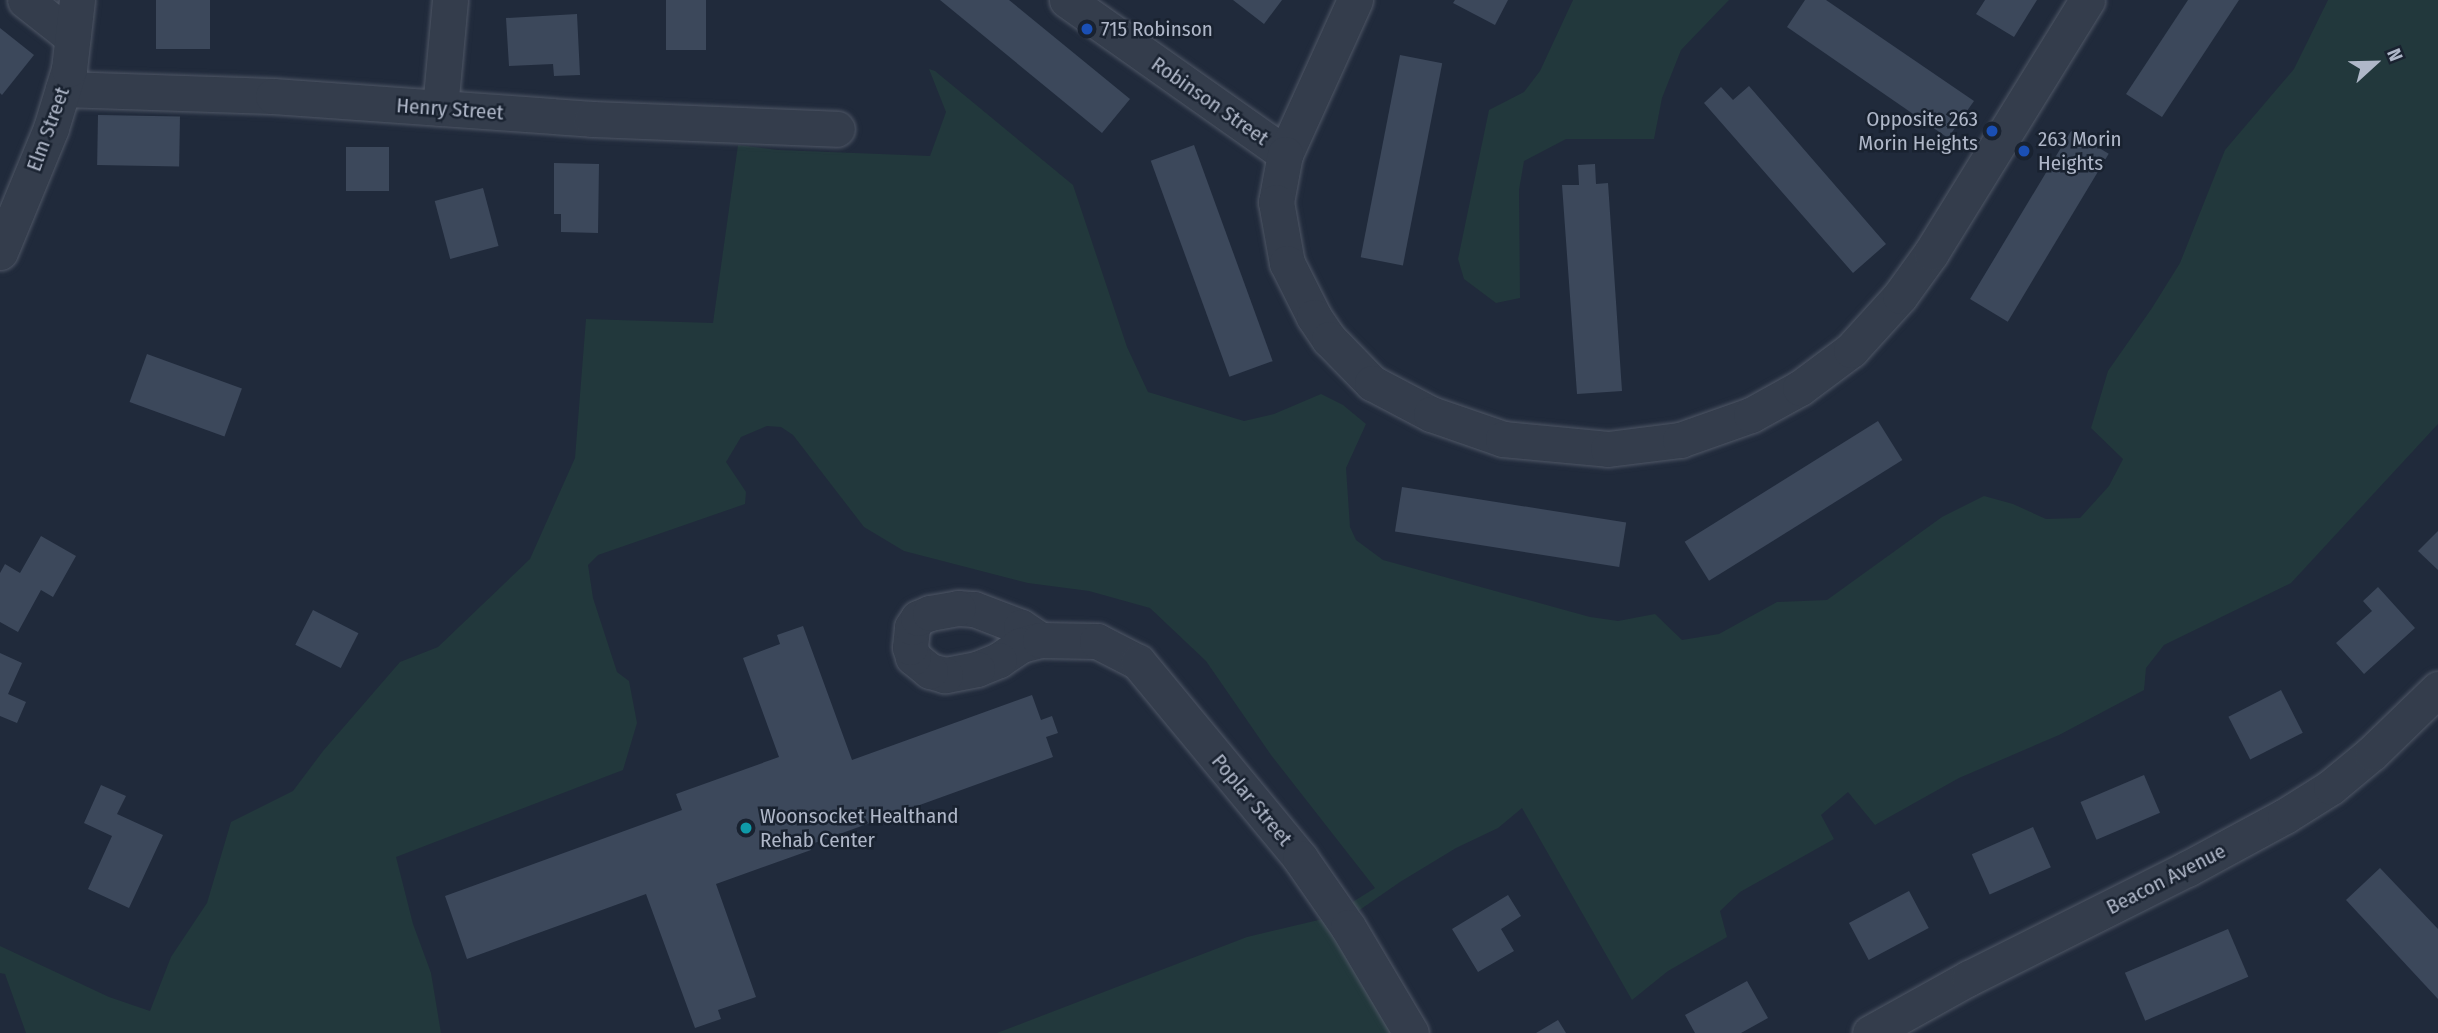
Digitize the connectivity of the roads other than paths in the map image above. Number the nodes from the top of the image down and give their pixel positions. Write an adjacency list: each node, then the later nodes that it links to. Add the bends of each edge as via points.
1 (26, 0): 7 (street)
2 (77, 0): 7 (street, Elm Street)
3 (450, 0): 9 (street)
4 (1067, 0): 11 (street, Robinson Street)
5 (1354, 0): 11 (street)
6 (2087, 0): 11 (street, via 1931,253 1858,343 1800,388 1751,415 1680,440 1608,449 1503,439 1431,414 1372,383 1321,328 1287,263 1276,202)
7 (72, 37): 8 (street, Elm Street)
8 (63, 89): 9 (street, Henry Street, via 273,96); 12 (street, Elm Street)
9 (440, 108): 10 (street, Henry Street)
10 (837, 129)
11 (1284, 154)
12 (0, 252)
13 (1040, 640): 15 (street, Poplar Street, via 1097,641 1138,662 1300,858 1349,927)
14 (2438, 688): 16 (street, Beacon Avenue, via 2372,753 2285,816)
15 (1412, 1033)
16 (1870, 1033)

